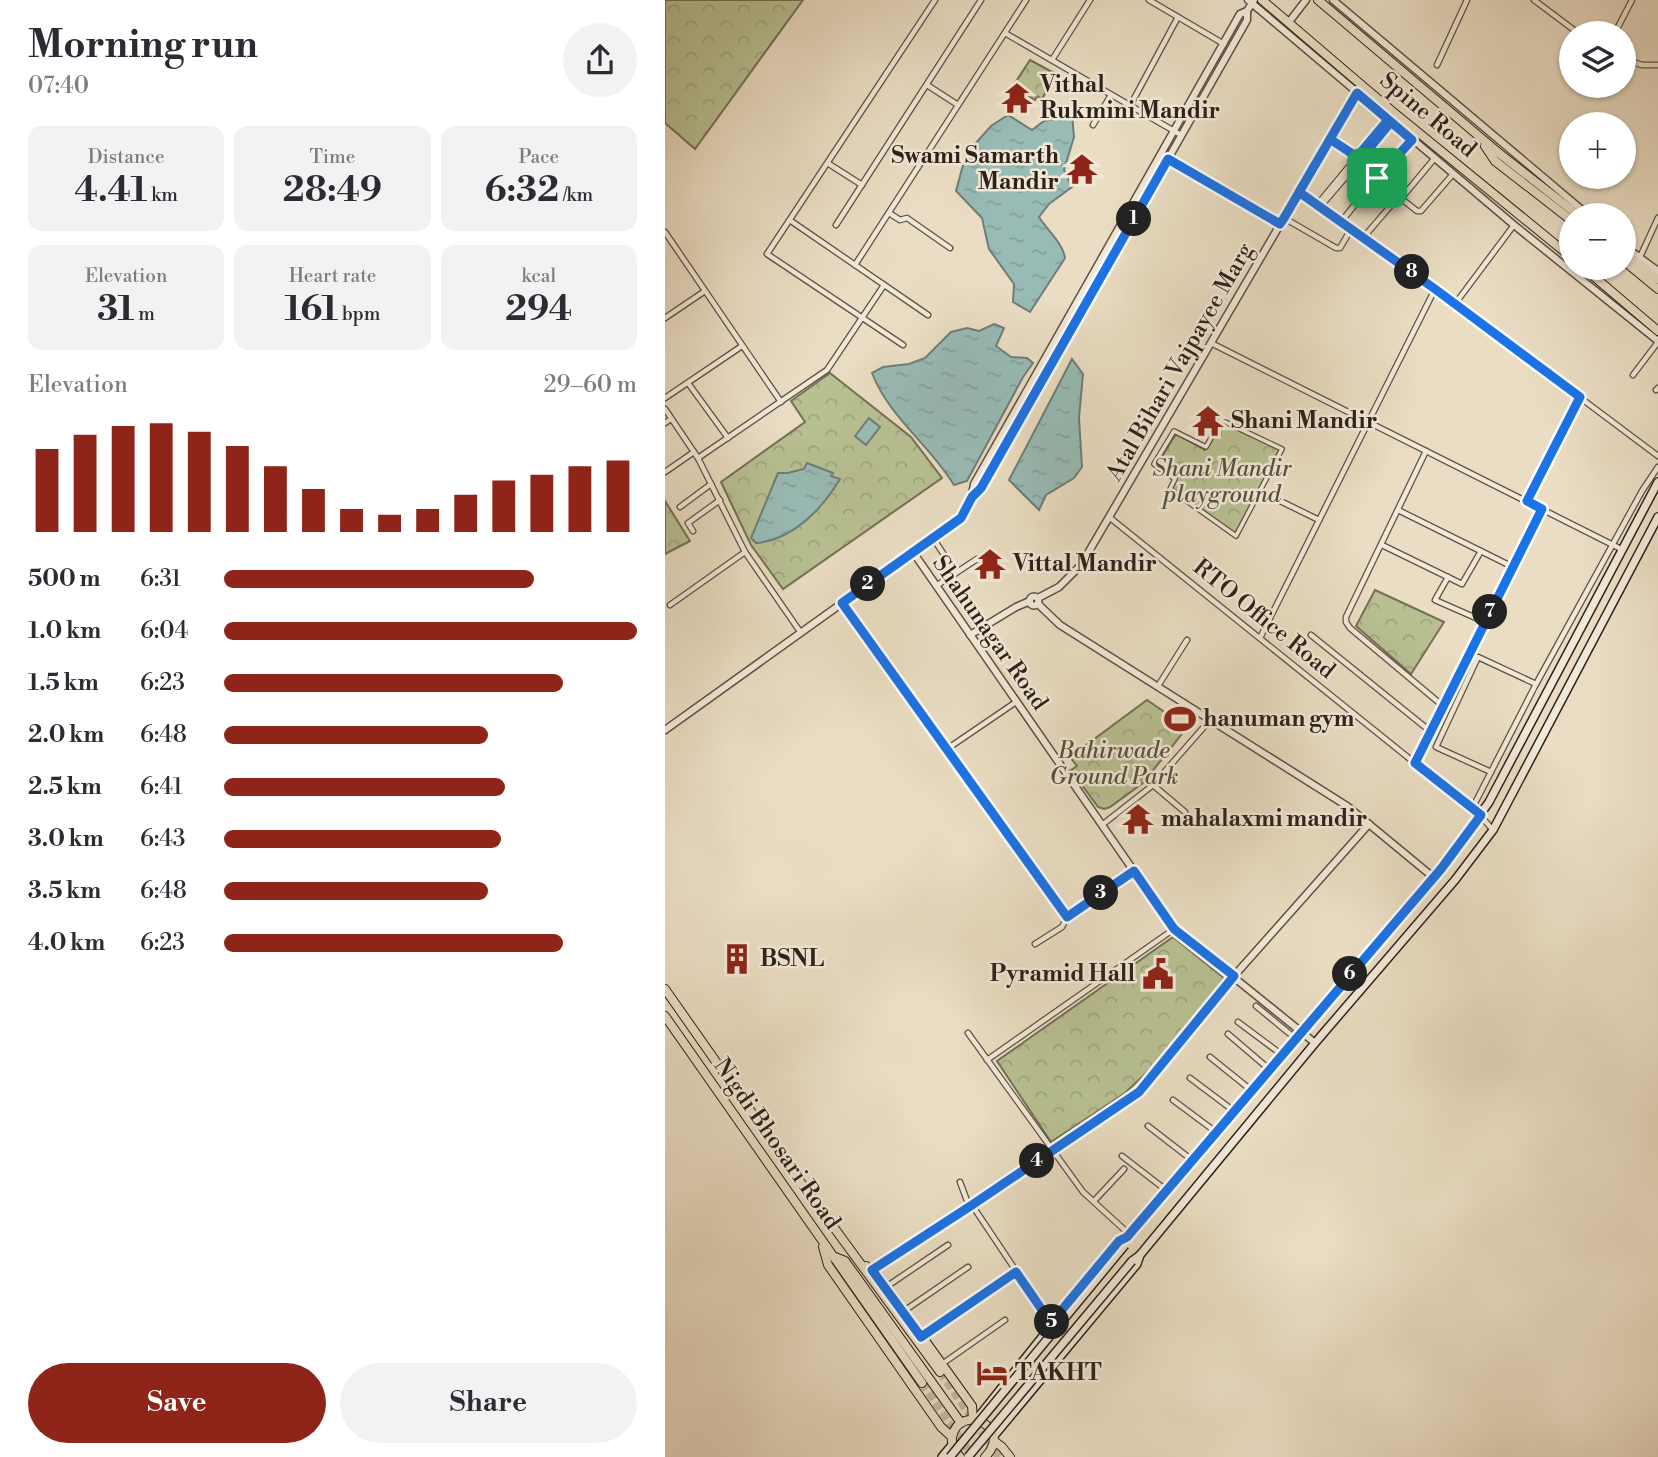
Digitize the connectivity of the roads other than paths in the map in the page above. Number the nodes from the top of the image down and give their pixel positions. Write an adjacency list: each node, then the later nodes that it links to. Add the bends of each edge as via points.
1 (935, 0): 40 (street)
2 (981, 0): 25 (street)
3 (1026, 0): 19 (street)
4 (1090, 0): 21 (street)
5 (1149, 0): 15 (street)
6 (1262, 0): 18 (main road, Spine Road)
7 (1306, 0): 18 (street)
8 (1318, 0): 34 (main road, Spine Road)
9 (1333, 0): 49 (street, Spine Road)
10 (1467, 0): 23 (street)
11 (1534, 0): 16 (street)
12 (1632, 0): 17 (street)
13 (1251, 1): 14 (street); 26 (street, Spine Road)
14 (1247, 11): 20 (street, via 1240,14); 33 (street, via 1247,20)
15 (1178, 17): 20 (street); 29 (street)
16 (1562, 21)
17 (1621, 21)
18 (1289, 23): 62 (main road, Spine Road)
19 (1005, 33): 21 (street); 28 (street)
20 (1224, 44): 32 (street)
21 (1052, 60): 27 (street)
22 (1636, 63): 24 (street)
23 (1437, 65)
24 (1658, 65)
25 (927, 85): 28 (street); 44 (street)
26 (1357, 93): 30 (street, Spine Road); 35 (street, Atal Bihari Vajpayee Marg)
27 (1111, 95): 29 (street); 31 (street)
28 (958, 105): 52 (street)
29 (1130, 106): 32 (street)
30 (1389, 121): 35 (street, via 1357,157); 36 (street, Spine Road); 36 (street, via 1358,160 1375,178)
31 (1093, 125)
32 (1174, 131): 33 (street); 37 (street)
33 (1181, 135): 38 (street)
34 (1480, 137): 48 (main road, Spine Road); 51 (main road, via 1495,161)
35 (1330, 139): 46 (street, Atal Bihari Vajpayee Marg)
36 (1412, 140): 39 (street, Spine Road)
37 (1160, 155): 38 (street); 105 (street, via 974,484)
38 (1168, 159): 55 (street); 105 (street)
39 (1434, 159): 43 (street, Spine Road); 43 (street, via 1403,200 1421,211)
40 (829, 164): 44 (street); 54 (street)
41 (1350, 164): 50 (street)
42 (1351, 171): 50 (street)
43 (1453, 174): 58 (street, Spine Road)
44 (862, 185): 57 (street)
45 (1370, 187): 56 (street)
46 (1299, 192): 50 (street); 55 (street, Atal Bihari Vajpayee Marg)
47 (1394, 202): 61 (street)
48 (1563, 203)
49 (1574, 203)
50 (1318, 206): 56 (street)
51 (1559, 211)
52 (889, 213): 63 (street, via 900,220 908,218); 67 (street)
53 (1658, 218): 65 (street)
54 (791, 221): 67 (street); 79 (street, via 767,254)
55 (1282, 221): 59 (street, via 1336,248); 82 (street, Atal Bihari Vajpayee Marg)
56 (1341, 222): 59 (street)
57 (836, 225)
58 (1514, 225): 76 (street); 81 (street, Spine Road)
59 (1352, 229): 61 (street)
60 (666, 235): 75 (street)
61 (1363, 238): 73 (street)
62 (1559, 247)
63 (950, 248)
64 (1636, 254): 65 (street)
65 (1640, 257): 69 (street)
66 (1636, 262): 70 (main road)
67 (855, 265): 72 (street)
68 (1636, 271): 74 (main road)
69 (1658, 271)
70 (1658, 279)
71 (1598, 280): 80 (main road)
72 (884, 285): 77 (street); 79 (street)
73 (1435, 289): 76 (street); 92 (street)
74 (1658, 289)
75 (705, 291): 78 (street); 84 (street)
76 (1455, 304): 87 (street)
77 (928, 315)
78 (665, 318)
79 (862, 318): 83 (street); 89 (street, via 827,370)
80 (1658, 331)
81 (1658, 342): 85 (street)
82 (1211, 343): 92 (street); 111 (street, Atal Bihari Vajpayee Marg)
83 (903, 345)
84 (743, 346): 86 (street); 89 (street)
85 (1633, 375)
86 (688, 383): 88 (street); 94 (street)
87 (1580, 397): 97 (street); 107 (street)
88 (665, 398)
89 (781, 402): 94 (street)
90 (665, 409): 91 (street)
91 (671, 419): 93 (street); 96 (street)
92 (1369, 422): 95 (street); 113 (street)
93 (665, 423)
94 (728, 438): 98 (street)
95 (1426, 451): 107 (street); 110 (street)
96 (694, 452): 98 (street); 101 (street)
97 (1658, 456)
98 (698, 458): 103 (street)
99 (1154, 464): 99 (street, via 1174,431 1206,447 1221,420 1282,449 1236,536 1170,489 1175,479)
100 (1658, 467): 117 (street)
101 (665, 472)
102 (1658, 482): 117 (main road)
103 (711, 484): 106 (street); 108 (street)
104 (1268, 495): 113 (street)
105 (972, 497): 115 (street, via 961,518)
106 (720, 500): 114 (street, via 688,523); 119 (street)
107 (1527, 501): 109 (street)
108 (680, 507)
109 (1542, 509): 117 (street); 122 (street)
110 (1398, 510): 116 (street); 118 (street)
111 (1109, 517): 126 (street, Atal Bihari Vajpayee Marg, via 1072,577); 133 (street, RTO Office Road)
112 (1658, 517): 151 (main road)
113 (1319, 520): 133 (street)
114 (693, 531)
115 (933, 538): 120 (street); 123 (street)
116 (1382, 545): 124 (street); 138 (street, via 1346,622)
117 (1618, 546): 135 (street); 148 (main road)
118 (1481, 551): 122 (street); 124 (street, via 1462,584)
119 (745, 552): 128 (street); 130 (street)
120 (913, 552): 125 (street, Shahunagar Road); 127 (street)
121 (977, 559): 123 (street)
122 (1513, 567): 129 (street)
123 (956, 573): 125 (street)
124 (1448, 577): 129 (street, via 1436,600)
125 (936, 586): 131 (street, Shahunagar Road)
126 (1038, 601): 131 (street, via 1016,607); 136 (street, via 1060,625)
127 (842, 603): 130 (street); 142 (street)
128 (670, 605)
129 (1485, 622): 138 (street)
130 (801, 633): 140 (street)
131 (970, 635): 137 (street, Shahunagar Road)
132 (1311, 635): 141 (street)
133 (1260, 638): 143 (street, RTO Office Road)
134 (1187, 639): 136 (street)
135 (1536, 684): 144 (street); 144 (street, via 1478,657 1436,747)
136 (1157, 687): 139 (street)
137 (1016, 702): 142 (street); 150 (street, Shahunagar Road)
138 (1443, 706): 141 (street)
139 (1210, 720): 145 (street); 149 (street)
140 (665, 730)
141 (1430, 731): 143 (street)
142 (947, 749): 154 (street)
143 (1415, 763): 146 (street, RTO Office Road)
144 (1491, 772): 146 (street)
145 (1153, 785): 147 (street); 150 (street)
146 (1473, 807): 148 (street, RTO Office Road)
147 (1185, 812)
148 (1481, 815): 151 (street, RTO Office Road); 153 (main road)
149 (1369, 824): 153 (street); 157 (street)
150 (1102, 825): 152 (street, Shahunagar Road)
151 (1493, 830): 166 (main road)
152 (1134, 871): 154 (street); 155 (street, Shahunagar Road)
153 (1433, 877): 162 (main road)
154 (1067, 917): 156 (street, via 1062,927)
155 (1174, 929): 157 (street, Shahunagar Road); 169 (street)
156 (1035, 944)
157 (1234, 976): 162 (street, Shahunagar Road); 177 (street, via 1139,1092)
158 (665, 989): 190 (main road, Nigdi Bhosari Road)
159 (1256, 1006): 165 (street)
160 (665, 1016): 186 (main road, Nigdi Bhosari Road)
161 (1238, 1021): 167 (street)
162 (1301, 1031): 165 (main road); 166 (street, Shahunagar Road)
163 (968, 1033): 169 (street)
164 (1228, 1034): 170 (street)
165 (1295, 1038): 167 (main road)
166 (1315, 1043): 189 (main road)
167 (1281, 1054): 170 (main road)
168 (1210, 1057): 172 (street)
169 (987, 1060): 177 (street)
170 (1269, 1069): 172 (main road)
171 (1190, 1078): 174 (street)
172 (1251, 1090): 174 (main road)
173 (1173, 1100): 176 (street)
174 (1234, 1111): 176 (main road)
175 (1148, 1126): 179 (street)
176 (1216, 1132): 179 (main road)
177 (1053, 1150): 183 (street); 184 (street)
178 (1122, 1156): 182 (street)
179 (1192, 1160): 182 (main road)
180 (1124, 1169): 183 (street)
181 (960, 1182): 184 (street)
182 (1167, 1191): 185 (main road)
183 (1094, 1202): 185 (street)
184 (971, 1206): 192 (street); 193 (street)
185 (1127, 1239): 197 (main road, via 1119,1241); 206 (main road, bridge)
186 (821, 1240): 188 (main road, Nigdi Bhosari Road); 204 (main road, via 828,1265)
187 (948, 1245): 194 (street)
188 (832, 1255): 200 (main road); 202 (main road, Nigdi Bhosari Road, via 845,1261)
189 (1140, 1255): 203 (main road); 208 (main road, bridge)
190 (858, 1260): 192 (main road); 199 (main road, Nigdi Bhosari Road)
191 (968, 1268): 195 (street)
192 (872, 1270): 194 (main road)
193 (1016, 1272): 197 (street); 198 (street)
194 (886, 1287): 195 (main road)
195 (903, 1311): 198 (main road)
196 (1005, 1320): 199 (street)
197 (1051, 1323): 201 (main road)
198 (921, 1337): 199 (main road)
199 (940, 1368): 201 (main road, via 972,1406)
200 (922, 1383)
201 (974, 1420): 202 (main road); 203 (main road, via 988,1426)
202 (961, 1423): 204 (main road)
203 (993, 1439): 209 (main road); 210 (main road)
204 (952, 1441): 205 (main road); 207 (main road)
205 (942, 1457)
206 (950, 1457)
207 (960, 1457)
208 (968, 1457)
209 (985, 1457)
210 (1010, 1457)

